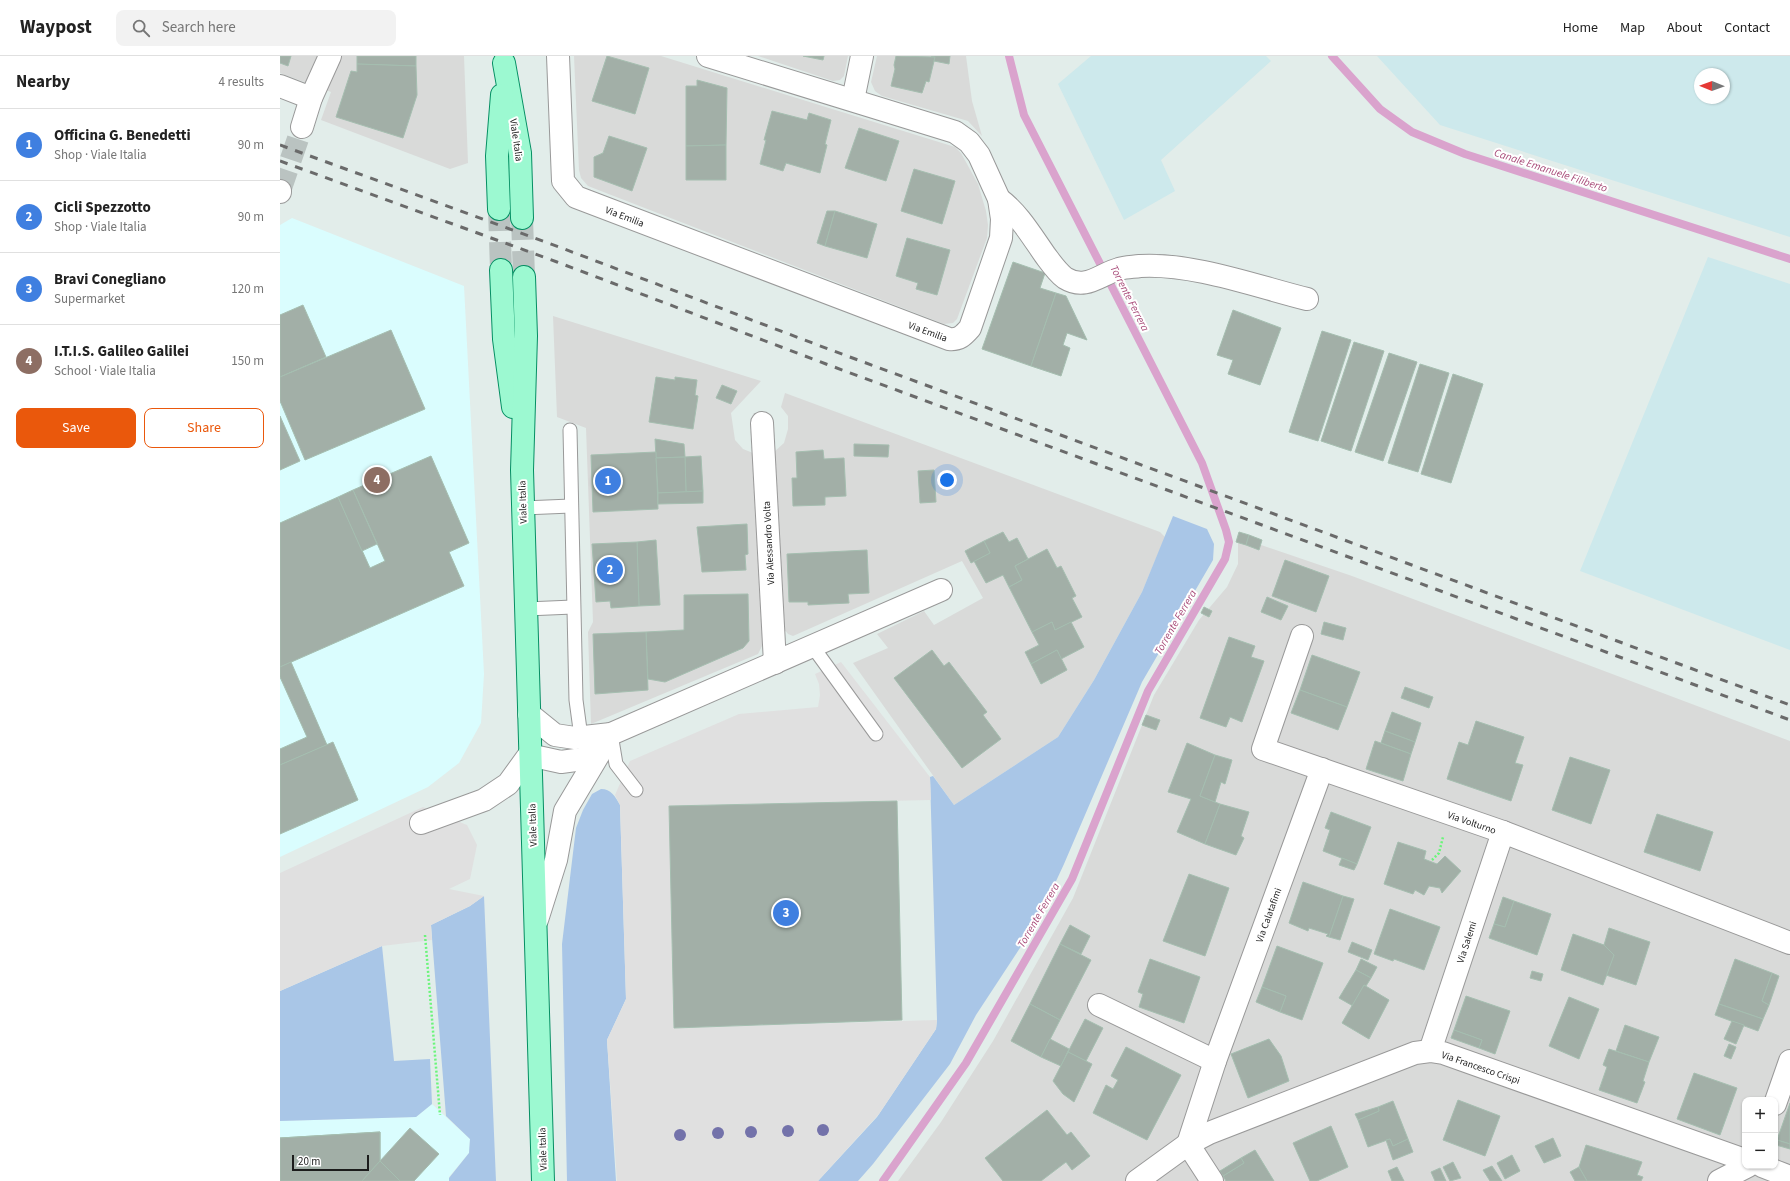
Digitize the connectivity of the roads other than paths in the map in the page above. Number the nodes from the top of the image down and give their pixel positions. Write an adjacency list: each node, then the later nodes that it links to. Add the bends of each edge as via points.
1 (330, 56): 7 (street)
2 (558, 56): 10 (street, Via Emilia, via 563,181 576,197 949,339 956,340 970,328 1001,238)
3 (708, 56): 8 (street, Via Emilia)
4 (862, 56): 8 (street)
5 (504, 60): 11 (main road, Viale Italia, via 497,156); 12 (main road, Viale Italia, via 520,153)
6 (280, 86): 7 (street)
7 (311, 98): 9 (street)
8 (853, 100): 10 (street, Via Emilia, via 955,132 979,155)
9 (302, 127)
10 (999, 199): 15 (street, via 1009,206 1054,267 1065,278 1077,282 1087,283 1119,269 1141,266 1188,268)
11 (499, 209)
12 (522, 218)
13 (502, 270): 18 (main road, Viale Italia, via 504,339)
14 (524, 277): 18 (main road, Viale Italia, via 526,336)
15 (1307, 299)
16 (762, 423): 26 (street, Via Alessandro Volta)
17 (570, 430): 19 (lane)
18 (522, 470): 20 (main road, Viale Italia)
19 (571, 506): 20 (lane); 22 (lane)
20 (522, 508): 23 (main road, Viale Italia)
21 (941, 590): 25 (street)
22 (573, 607): 23 (lane); 30 (lane, via 576,700)
23 (526, 609): 27 (main road, Viale Italia)
24 (1302, 636): 32 (street, Via Volturno, via 1263,749)
25 (813, 647): 26 (street); 29 (lane)
26 (775, 663): 28 (street)
27 (529, 714): 30 (street, via 555,735); 31 (main road, Viale Italia)
28 (611, 734): 30 (street); 31 (street, via 583,759 561,762); 33 (lane, via 616,764); 36 (street, via 565,811 556,860)
29 (876, 734)
30 (581, 737)
31 (529, 755): 34 (street, via 508,784 484,800); 36 (main road, Viale Italia)
32 (1322, 769): 35 (street, Via Volturno); 40 (street, Via Calatafimi)
33 (636, 790)
34 (421, 823)
35 (1503, 832): 37 (street, Via Volturno); 39 (street, Via Salemi)
36 (536, 923): 48 (main road, Viale Italia)
37 (1790, 942)
38 (1099, 1005): 40 (street)
39 (1430, 1051): 43 (street, Via Francesco Crispi, via 1415,1053); 44 (street, Via Francesco Crispi, via 1443,1052)
40 (1215, 1061): 43 (street, Via Calatafimi)
41 (1790, 1061): 42 (street)
42 (1777, 1097)
43 (1188, 1144): 49 (street, Via Francesco Crispi); 50 (street)
44 (1742, 1159)
45 (1742, 1169): 51 (street)
46 (1770, 1169): 47 (street)
47 (1790, 1177)
48 (543, 1181)
49 (1137, 1181)
50 (1212, 1181)
51 (1719, 1181)

